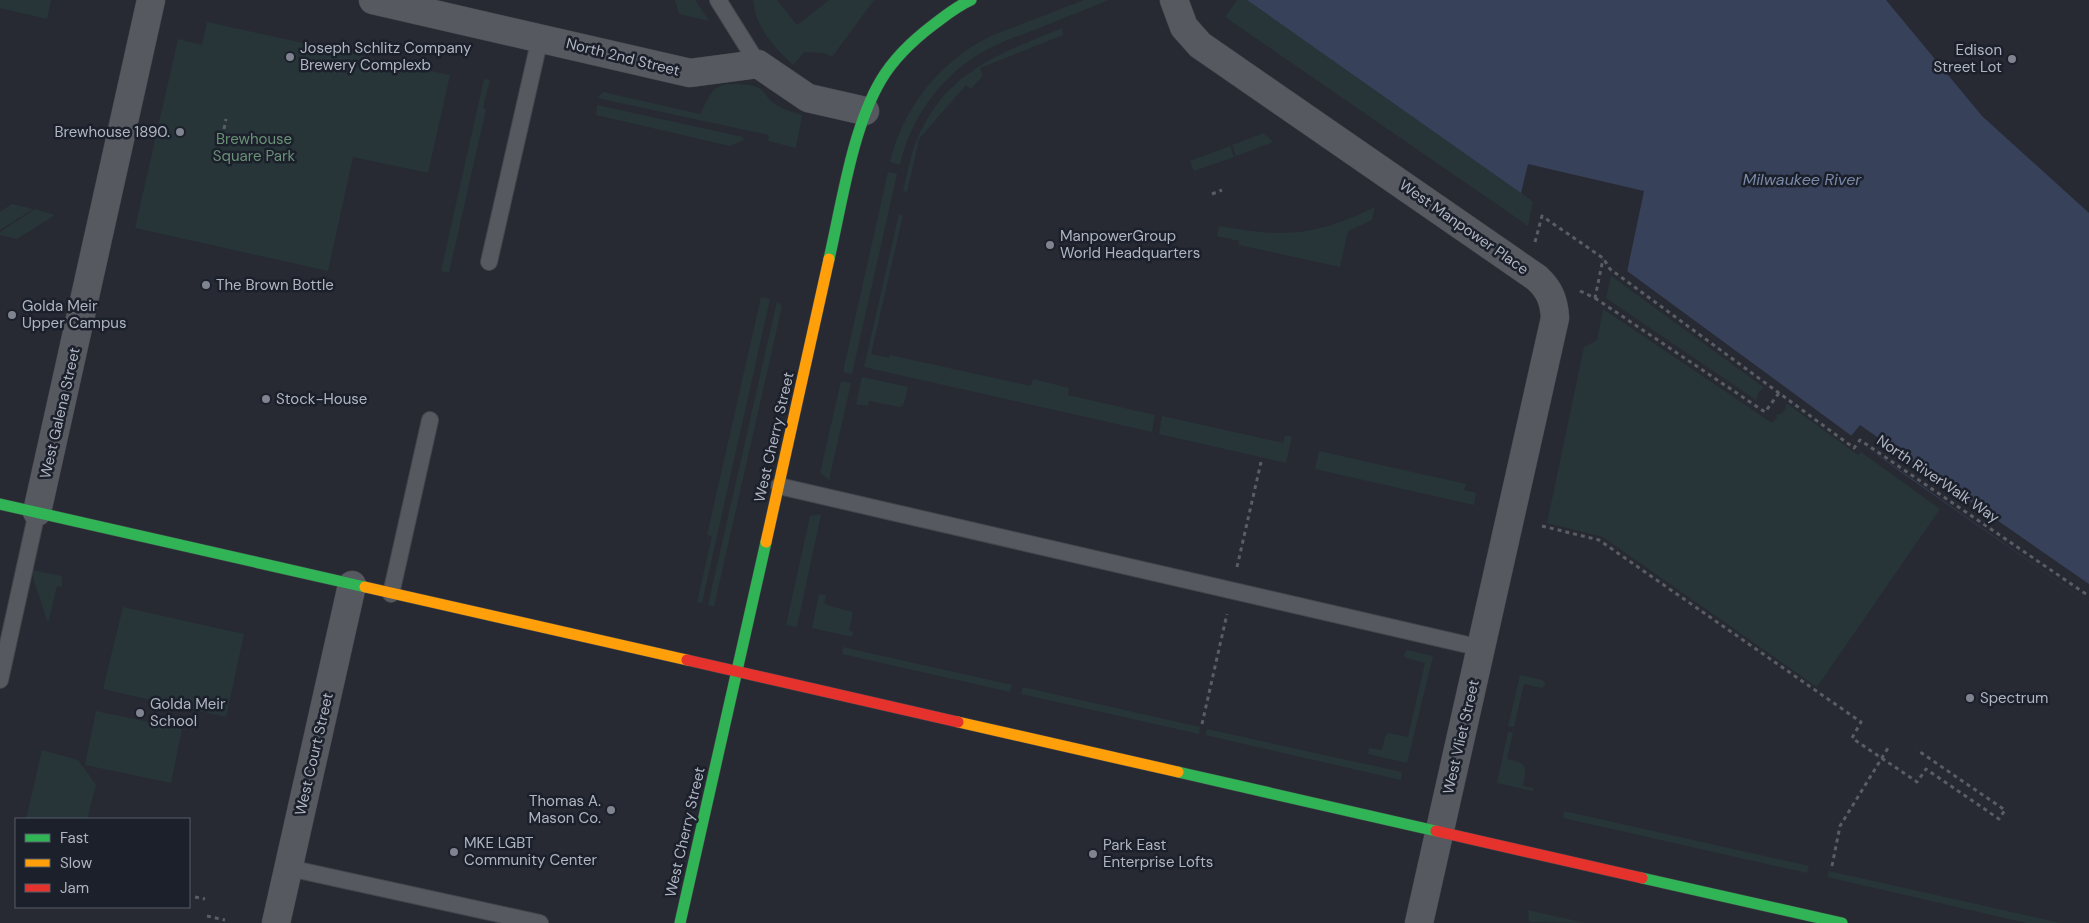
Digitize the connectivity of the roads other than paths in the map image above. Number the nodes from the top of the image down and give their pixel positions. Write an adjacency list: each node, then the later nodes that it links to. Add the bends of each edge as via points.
1 (151, 0): 13 (street, West Galena Street)
2 (373, 0): 6 (street, North 2nd Street)
3 (718, 0): 7 (lane)
4 (971, 0): 8 (main road, West Cherry Street, via 924,32 905,50 879,82)
5 (1174, 0): 14 (street, West Manpower Place, via 1184,27 1200,45 1546,286 1554,304 1555,318)
6 (540, 38): 7 (street, North 2nd Street, via 690,73); 9 (lane)
7 (758, 64): 8 (street, via 808,98)
8 (865, 111): 11 (main road, West Cherry Street)
9 (489, 262)
10 (430, 420): 16 (lane)
11 (779, 486): 17 (lane); 18 (main road, West Cherry Street)
12 (0, 504): 13 (main road)
13 (37, 512): 15 (main road); 19 (lane, West Galena Street)
14 (1503, 550): 17 (street, West Vliet Street)
15 (352, 585): 16 (main road); 21 (street, West Court Street)
16 (390, 594): 18 (main road)
17 (1481, 648): 20 (street, West Vliet Street)
18 (736, 672): 20 (main road); 25 (main road, West Cherry Street)
19 (0, 680)
20 (1439, 832): 22 (main road); 26 (street, West Vliet Street)
21 (289, 868): 23 (street, West Court Street); 24 (lane)
22 (1785, 917): 27 (main road)
23 (276, 923)
24 (540, 923)
25 (680, 923)
26 (1418, 923)
27 (1842, 923)

